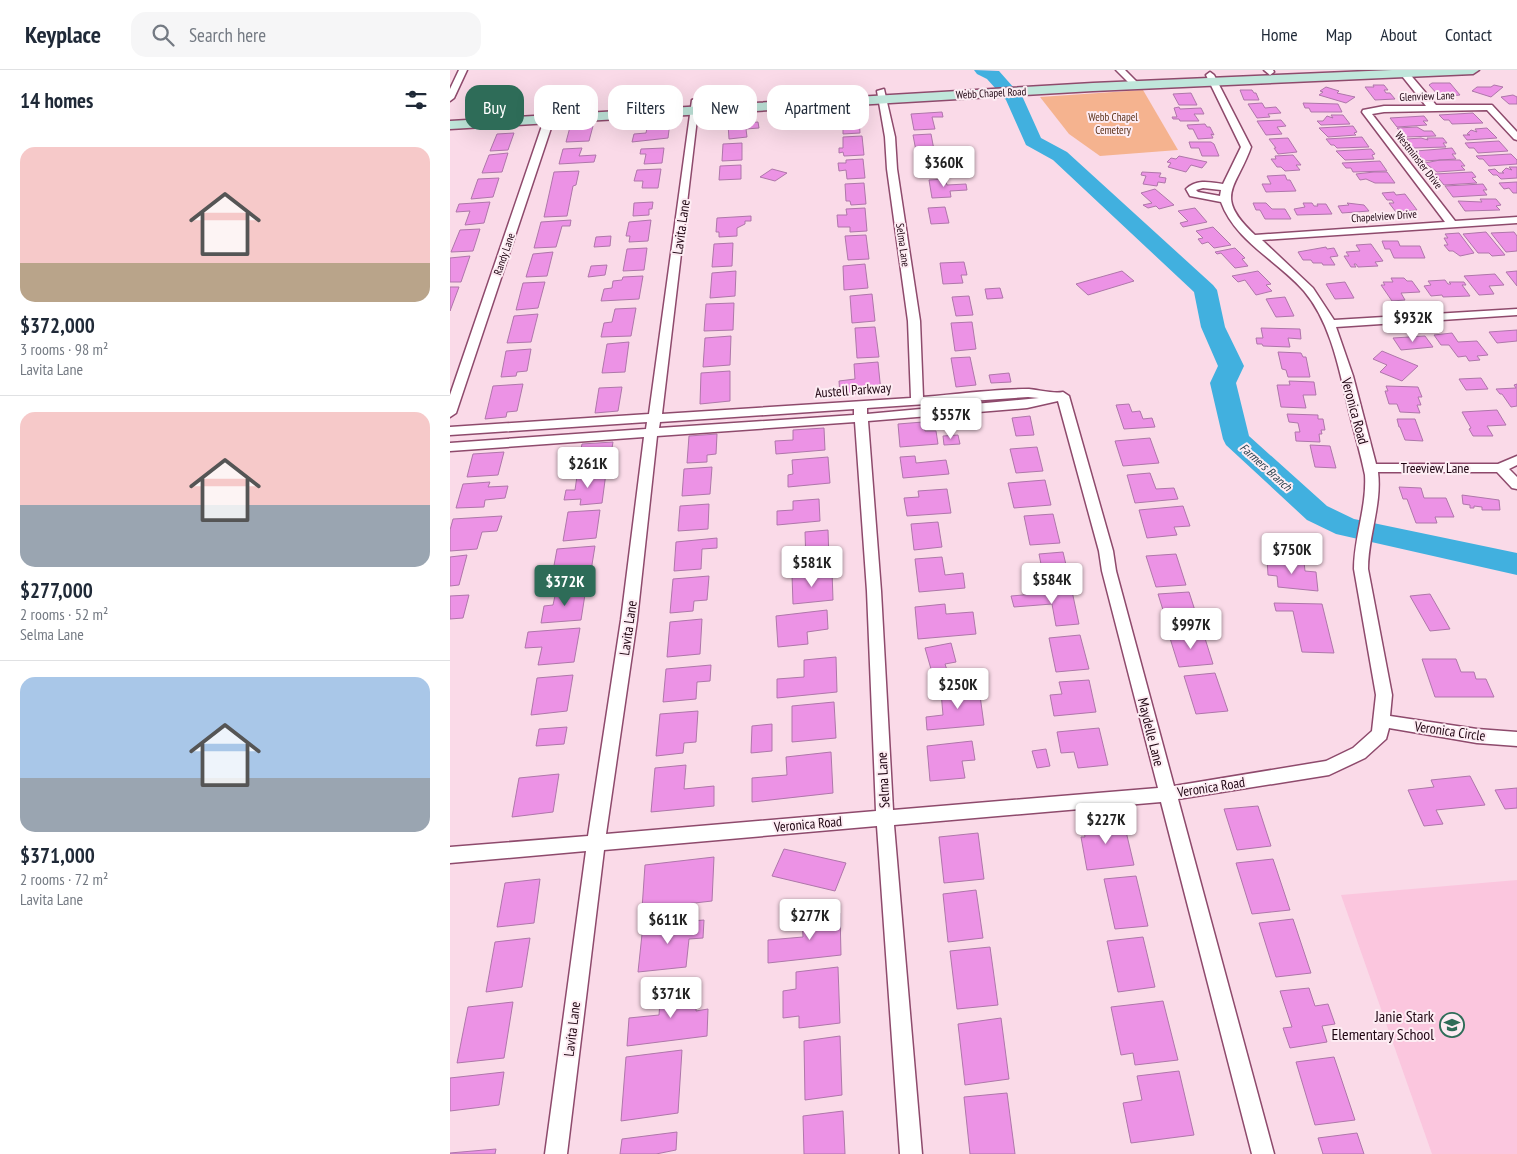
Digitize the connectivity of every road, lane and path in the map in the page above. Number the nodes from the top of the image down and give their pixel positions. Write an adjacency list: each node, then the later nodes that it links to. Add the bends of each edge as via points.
1 (462, 70): 9 (street)
2 (1303, 70): 4 (main road, Webb Chapel Road)
3 (1473, 70): 5 (main road, Webb Chapel Road)
4 (1269, 71): 7 (main road, Webb Chapel Road)
5 (1398, 72): 7 (main road, Webb Chapel Road); 14 (street); 15 (street)
6 (1128, 78): 7 (main road, Webb Chapel Road); 8 (main road, Webb Chapel Road)
7 (1212, 79): 25 (street, via 1246,147)
8 (882, 95): 10 (main road, Webb Chapel Road); 33 (street, Selma Lane, via 914,321)
9 (450, 98)
10 (757, 102)
11 (693, 106): 13 (main road, Webb Chapel Road)
12 (693, 106): 18 (main road, Webb Chapel Road)
13 (598, 108)
14 (1422, 108): 15 (street, Glenview Lane); 17 (street, Glenview Lane)
15 (1433, 108): 24 (street, Glenview Lane, via 1489,107)
16 (534, 111): 19 (main road, Webb Chapel Road)
17 (1366, 112): 28 (street, Westminster Drive)
18 (598, 115)
19 (450, 116)
20 (534, 121): 22 (main road, Webb Chapel Road)
21 (693, 122): 36 (street, Lavita Lane)
22 (450, 125)
23 (546, 130): 35 (street, Randy Lane)
24 (1516, 135)
25 (1226, 188): 26 (street); 26 (street, via 1201,185 1191,189 1194,194)
26 (1225, 200): 29 (street, Veronica Road)
27 (1517, 220): 28 (street, Chapelview Drive)
28 (1452, 224): 29 (street, Chapelview Drive)
29 (1252, 238): 31 (street, Veronica Road, via 1309,290)
30 (1517, 312): 31 (street)
31 (1330, 324): 41 (street, Veronica Road)
32 (1063, 396): 33 (street, Austell Parkway, via 1028,393); 34 (street, Austell Parkway, via 1028,404); 46 (street, Maydelle Lane)
33 (917, 400): 34 (street, Austell Parkway)
34 (861, 411): 36 (street, Austell Parkway); 38 (street, Austell Parkway); 47 (street, Selma Lane)
35 (450, 413)
36 (655, 417): 37 (street, Austell Parkway); 38 (street, Lavita Lane)
37 (450, 431)
38 (651, 433): 39 (street, Austell Parkway); 48 (street, Lavita Lane, via 629,620)
39 (450, 447)
40 (1517, 460): 42 (street, Treeview Lane)
41 (1370, 468): 42 (street, Treeview Lane); 44 (street, Veronica Road, via 1372,491 1362,542 1361,569 1384,695)
42 (1500, 468): 43 (street)
43 (1517, 484)
44 (1383, 721): 45 (street, Veronica Circle); 46 (street, Veronica Road, via 1380,734 1359,753 1329,768)
45 (1517, 739)
46 (1167, 794): 47 (street, Veronica Road); 52 (street, Maydelle Lane)
47 (885, 817): 48 (street, Veronica Road); 51 (street, Selma Lane)
48 (596, 844): 49 (street, Veronica Road); 50 (street, Lavita Lane)
49 (450, 855)
50 (556, 1154)
51 (911, 1154)
52 (1263, 1154)

